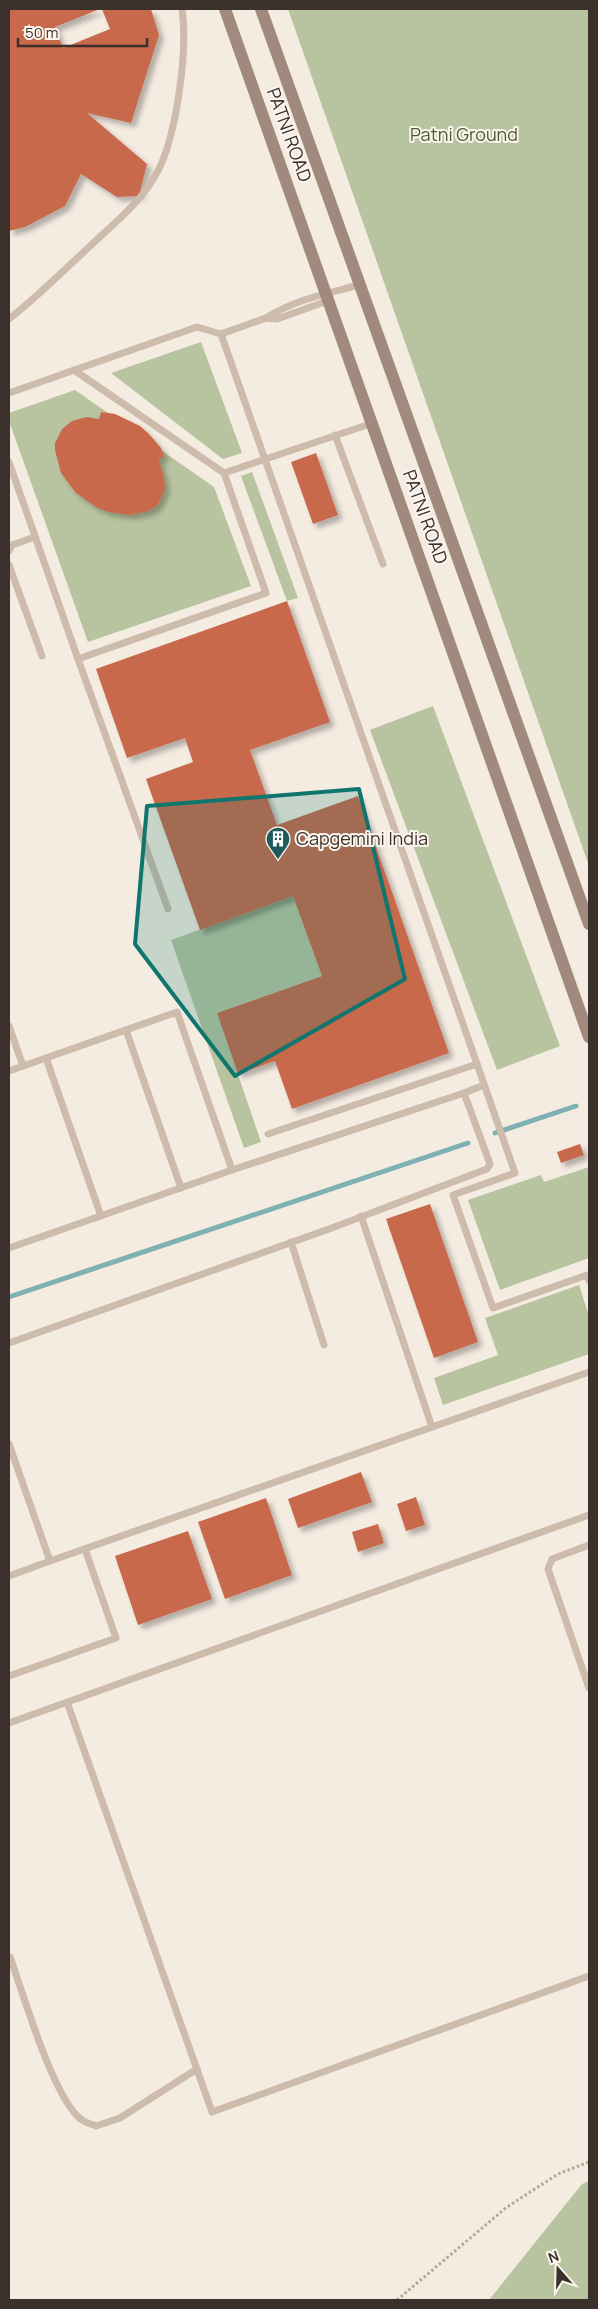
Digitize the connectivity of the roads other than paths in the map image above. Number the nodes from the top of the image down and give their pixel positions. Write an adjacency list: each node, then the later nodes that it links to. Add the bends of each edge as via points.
1 (182, 9): 6 (lane, via 184,62 159,168 143,194)
2 (225, 9): 5 (main road, PATNI ROAD)
3 (261, 9): 4 (main road, PATNI ROAD)
4 (359, 285): 5 (lane); 22 (main road, PATNI ROAD)
5 (328, 296): 7 (lane, via 274,312); 10 (main road, PATNI ROAD)
6 (9, 319)
7 (221, 334): 8 (lane, via 197,327); 12 (lane)
8 (74, 370): 9 (lane); 14 (lane)
9 (9, 393)
10 (372, 423): 11 (lane); 25 (main road, PATNI ROAD)
11 (335, 435): 12 (lane); 18 (lane)
12 (265, 459): 14 (lane); 27 (lane)
13 (9, 462): 15 (lane)
14 (224, 473): 20 (lane, via 266,593)
15 (35, 537): 16 (lane, via 12,545); 20 (lane)
16 (9, 551)
17 (9, 564): 19 (lane)
18 (382, 564)
19 (42, 656)
20 (78, 659): 21 (lane)
21 (168, 909)
22 (589, 924)
23 (9, 1026): 28 (lane)
24 (126, 1030): 26 (lane); 33 (lane, via 177,1012); 34 (lane)
25 (589, 1037)
26 (46, 1058): 28 (lane); 35 (lane)
27 (477, 1064): 30 (lane); 32 (lane)
28 (23, 1066): 29 (lane)
29 (9, 1071)
30 (484, 1085): 31 (lane); 39 (lane, via 515,1173 453,1195 493,1308 587,1275)
31 (464, 1093): 33 (lane); 36 (lane, via 488,1155 490,1164 487,1169)
32 (268, 1134)
33 (232, 1170): 34 (lane)
34 (181, 1188): 35 (lane)
35 (102, 1216): 38 (lane)
36 (361, 1216): 37 (lane); 43 (lane)
37 (292, 1242): 40 (lane); 41 (lane)
38 (9, 1248)
39 (589, 1281)
40 (9, 1343)
41 (324, 1345)
42 (589, 1372): 43 (lane)
43 (432, 1427): 47 (lane)
44 (9, 1444): 48 (lane)
45 (589, 1515): 52 (lane)
46 (589, 1545): 51 (lane, via 552,1559 548,1570)
47 (85, 1549): 48 (lane); 50 (lane, via 116,1638)
48 (50, 1561): 49 (lane)
49 (9, 1576)
50 (9, 1676)
51 (589, 1688)
52 (67, 1702): 53 (lane); 56 (lane)
53 (9, 1723)
54 (10, 1957): 56 (lane, via 52,2074 70,2107 82,2120 96,2126 120,2118)
55 (589, 1976): 56 (lane, via 212,2112)
56 (197, 2069)

